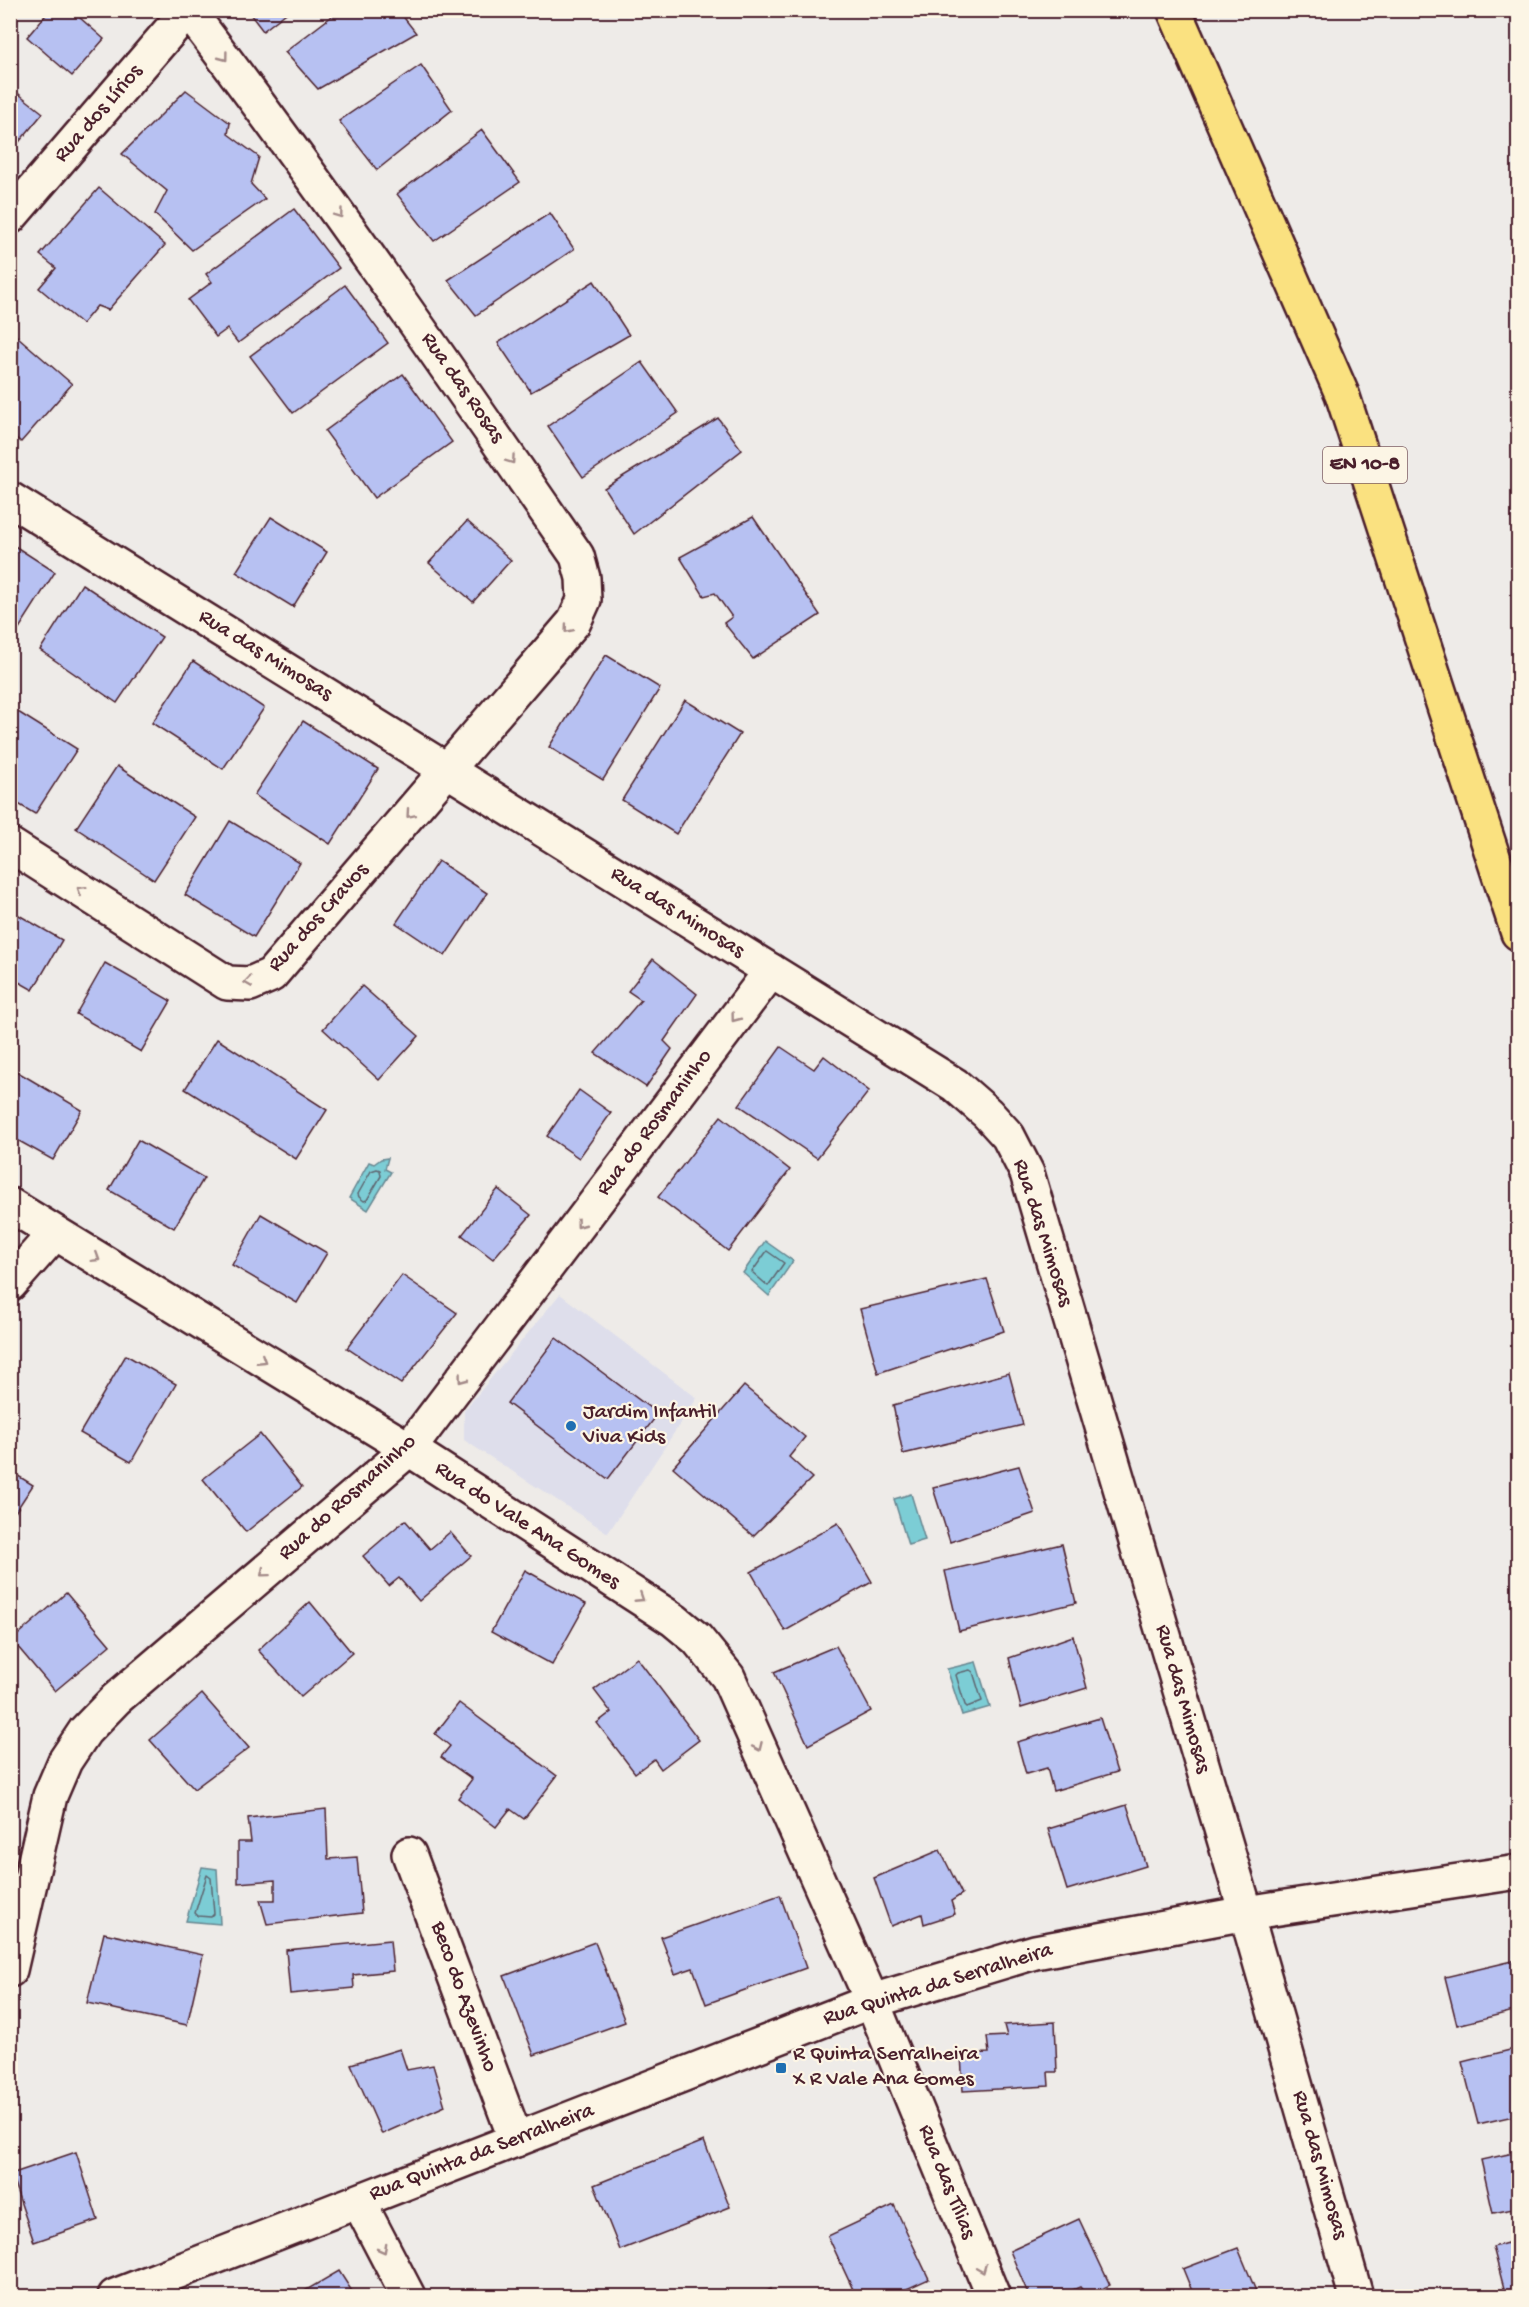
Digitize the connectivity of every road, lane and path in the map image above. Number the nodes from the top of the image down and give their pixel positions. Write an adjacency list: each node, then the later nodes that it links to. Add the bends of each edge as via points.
1 (188, 10): 3 (street, Rua dos Lírios); 5 (street, Rua das Rosas, one-way to 5, via 399,297 577,556 584,600 574,622)
2 (1174, 10): 7 (highway, EN 10-8, via 1342,394)
3 (10, 217)
4 (10, 499): 5 (street, Rua das Mimosas)
5 (449, 770): 6 (street, Rua dos Cravos, one-way to 6, via 271,975 250,984 226,983); 8 (street, Rua das Mimosas)
6 (10, 845)
7 (1518, 933)
8 (771, 971): 12 (street, Rua do Rosmaninho, one-way to 12); 15 (street, Rua das Mimosas, via 955,1085 1008,1136 1030,1184)
9 (10, 1205): 10 (street, Rua do Vale Ana Gomes)
10 (55, 1233): 11 (street); 12 (street, Rua do Vale Ana Gomes, one-way to 12)
11 (10, 1284)
12 (409, 1449): 16 (street, Rua do Rosmaninho, one-way to 16, via 116,1699 85,1731 65,1761 50,1796); 17 (street, Rua do Vale Ana Gomes, one-way to 17, via 674,1620 711,1655 728,1677)
13 (410, 1854): 18 (street, Beco do Azevinho)
14 (1518, 1872): 15 (street, Rua Quinta da Serralheira)
15 (1246, 1912): 17 (street, Rua Quinta da Serralheira, via 1035,1952); 23 (street, Rua das Mimosas)
16 (10, 1970)
17 (872, 2001): 18 (street, Rua Quinta da Serralheira); 22 (street, Rua das Tílias, one-way to 22)
18 (516, 2140): 19 (street, Rua Quinta da Serralheira)
19 (358, 2202): 20 (street, Rua Quinta da Serralheira); 21 (street, one-way to 21)
20 (115, 2296)
21 (408, 2296)
22 (993, 2296)
23 (1356, 2296)

